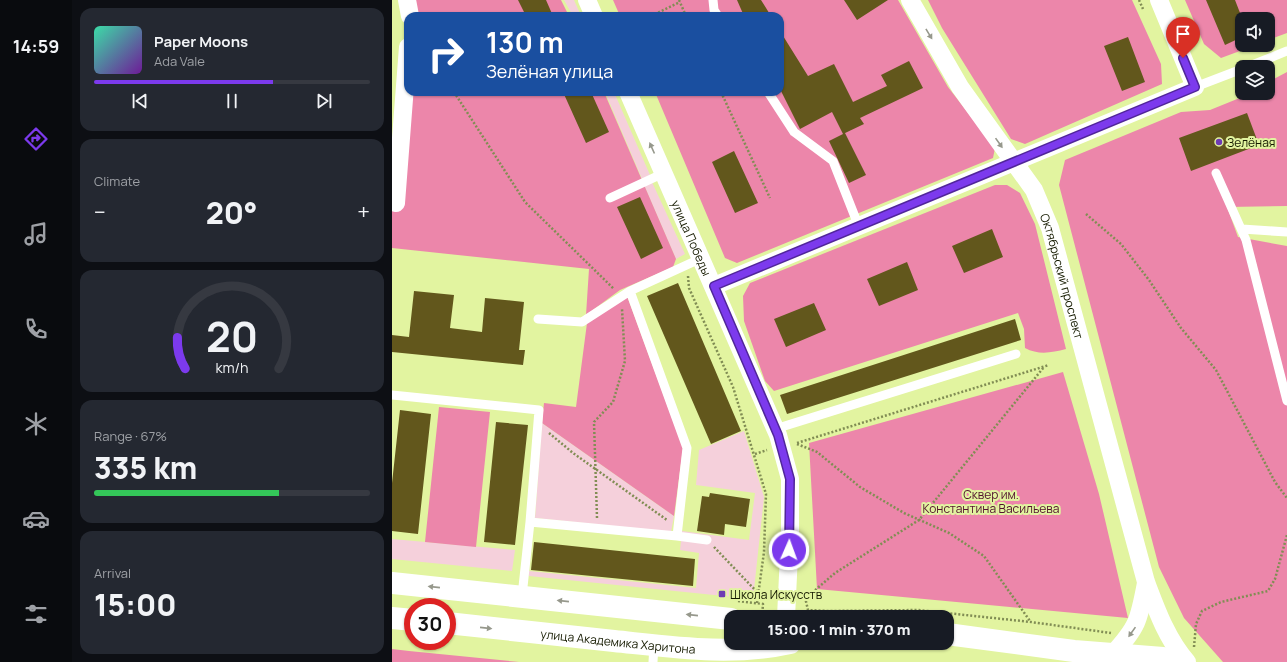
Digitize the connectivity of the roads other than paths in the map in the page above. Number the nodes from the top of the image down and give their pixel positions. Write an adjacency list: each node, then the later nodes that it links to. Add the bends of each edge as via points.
1 (407, 0): 6 (street)
2 (587, 0): 7 (street)
3 (713, 0): 8 (lane)
4 (910, 0): 16 (street, Октябрьский проспект, one-way to 16, via 960,87)
5 (1159, 0): 12 (street)
6 (409, 12)
7 (592, 12)
8 (715, 12)
9 (1287, 51): 10 (lane)
10 (1264, 60)
11 (1235, 72): 12 (lane)
12 (1195, 87): 16 (street)
13 (404, 96): 20 (street, via 396,203)
14 (630, 96): 17 (street, улица Победы, one-way to 14)
15 (771, 96): 21 (lane, via 794,132 833,161)
16 (1013, 163): 21 (street); 35 (street, Октябрьский проспект, via 1034,190 1050,228)
17 (664, 173): 19 (lane); 24 (street, улица Победы)
18 (1216, 173): 22 (lane)
19 (610, 198)
20 (392, 202)
21 (859, 226): 25 (street)
22 (1242, 229): 23 (lane); 30 (lane)
23 (1287, 232)
24 (695, 261): 25 (street, улица Победы); 26 (lane)
25 (714, 286): 31 (street, улица Победы)
26 (630, 291): 27 (lane, via 582,322); 33 (lane, via 687,448)
27 (538, 319)
28 (1016, 354): 31 (lane)
29 (392, 395): 32 (lane, via 538,410)
30 (1287, 401)
31 (775, 429): 38 (street, улица Победы, via 790,479)
32 (530, 522): 33 (lane); 37 (lane)
33 (678, 532): 34 (lane)
34 (707, 540)
35 (1146, 582): 48 (street, Октябрьский проспект, via 1161,622 1177,651); 49 (street, Октябрьский проспект, one-way to 49, via 1141,613); 50 (street, Октябрьский проспект, via 1147,602)
36 (392, 583): 37 (main road, one-way to 36)
37 (522, 596): 40 (main road, one-way to 37)
38 (786, 610)
39 (392, 618): 41 (main road)
40 (724, 618)
41 (404, 619)
42 (456, 625): 45 (main road, улица Академика Харитона, one-way to 45)
43 (954, 635): 47 (main road)
44 (742, 650): 46 (main road, улица Академика Харитона)
45 (653, 654): 46 (main road, улица Академика Харитона)
46 (718, 656)
47 (1073, 656): 49 (main road)
48 (1190, 656)
49 (1123, 658): 50 (main road)
50 (1168, 661)

